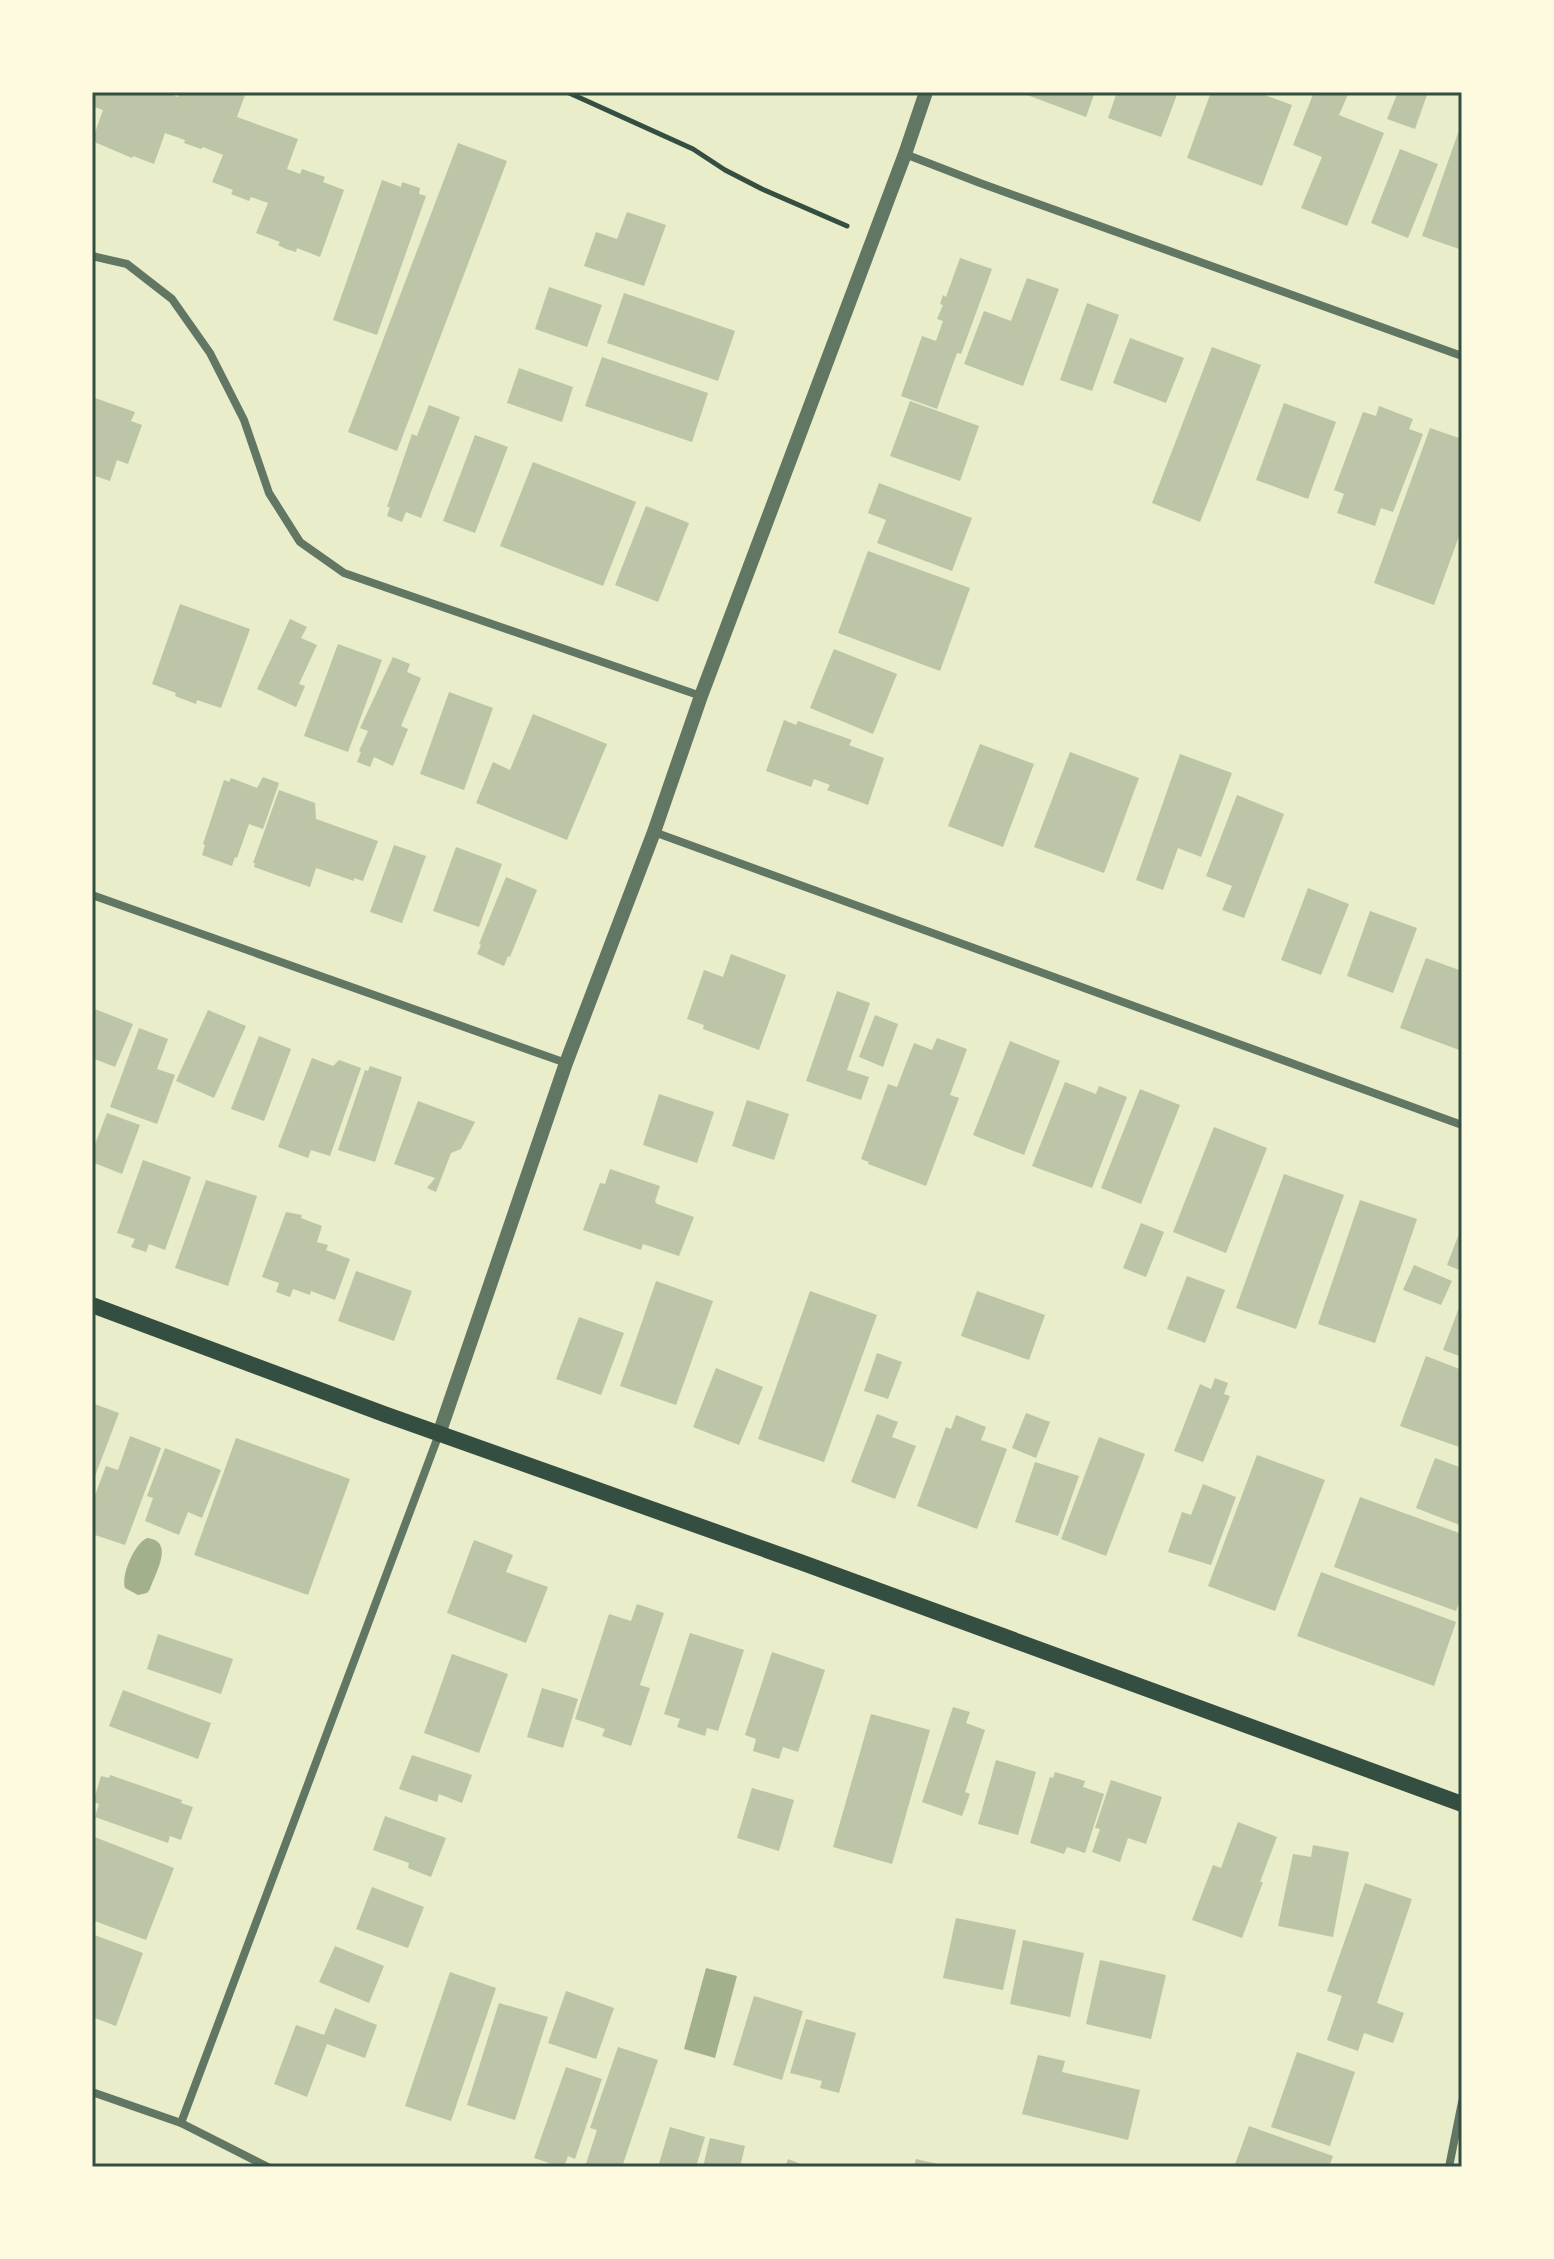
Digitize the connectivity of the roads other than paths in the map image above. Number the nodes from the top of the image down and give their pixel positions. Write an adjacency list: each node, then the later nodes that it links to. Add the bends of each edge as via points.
1 (926, 92): 2 (street)
2 (905, 154): 4 (street); 5 (street)
3 (92, 256): 5 (street, via 127,264 172,299 210,353 244,420 269,493 300,542 344,573)
4 (1462, 356)
5 (701, 696): 6 (street)
6 (654, 832): 8 (street); 9 (street)
7 (92, 895): 8 (street)
8 (566, 1063): 11 (street)
9 (1462, 1125)
10 (92, 1305): 11 (main road)
11 (439, 1434): 12 (main road); 15 (street)
12 (1462, 1804)
13 (92, 2092): 15 (street)
14 (1462, 2102): 17 (street)
15 (181, 2123): 16 (street)
16 (268, 2167)
17 (1449, 2167)

